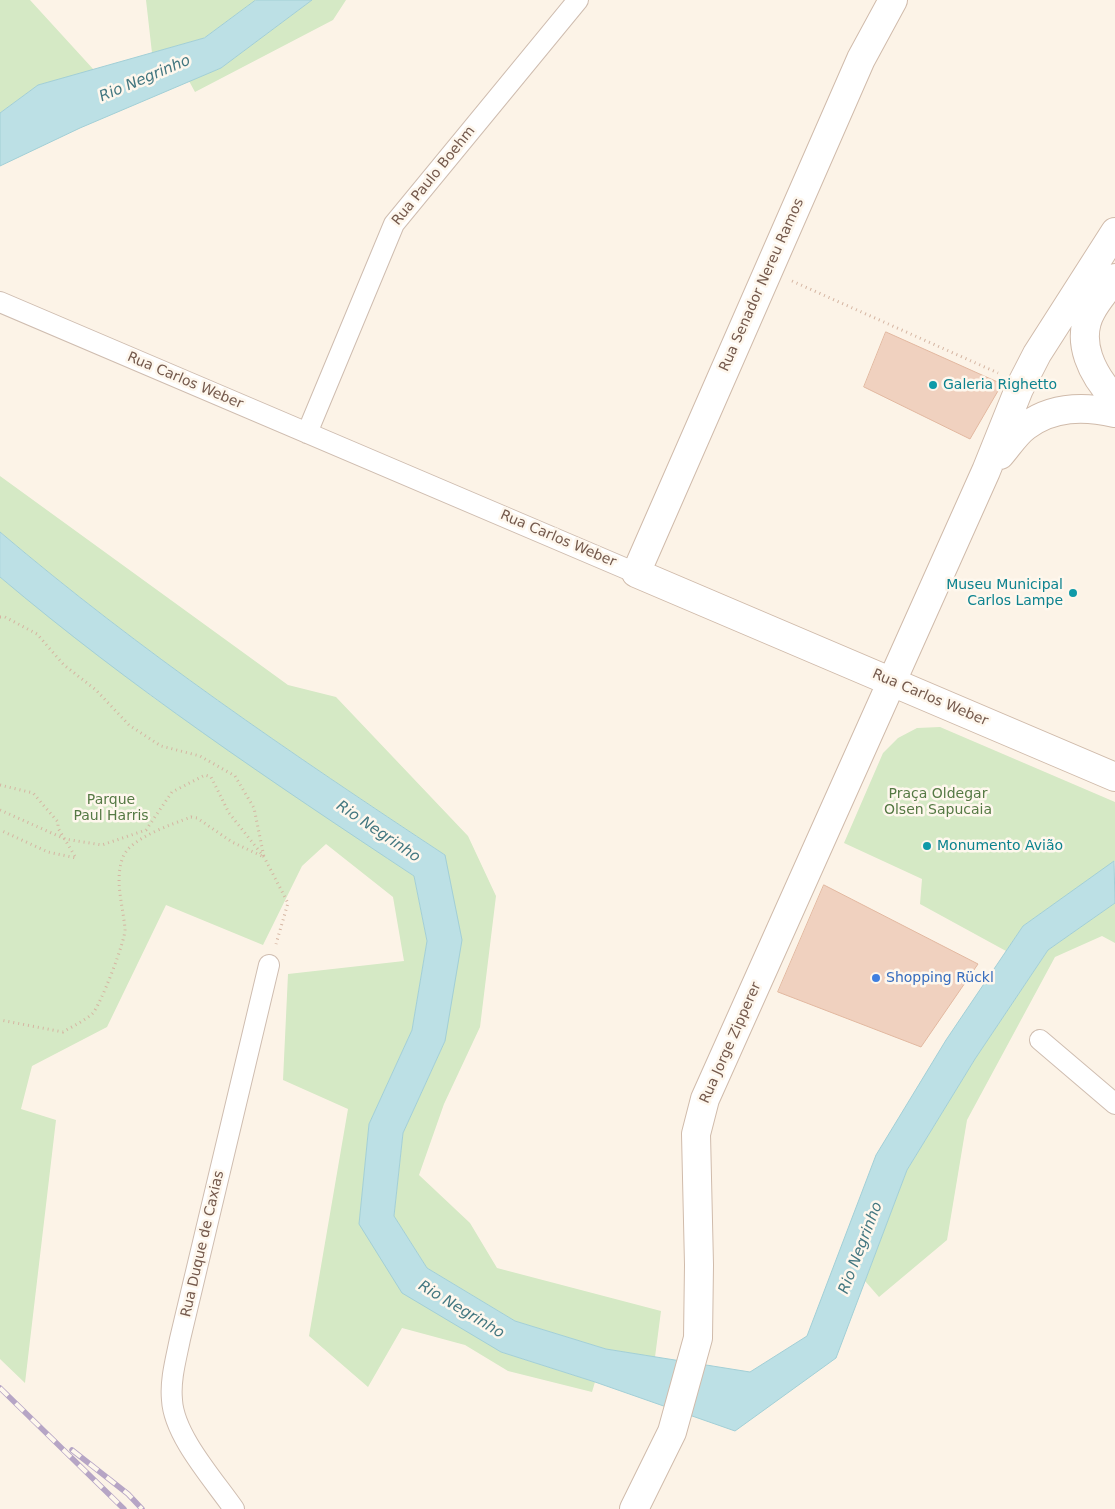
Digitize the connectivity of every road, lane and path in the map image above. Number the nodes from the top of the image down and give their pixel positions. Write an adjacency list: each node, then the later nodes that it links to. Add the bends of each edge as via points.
1 (578, 0): 10 (street, Rua Paulo Boehm, via 394,224)
2 (893, 0): 4 (main road, Rua Senador Nereu Ramos, via 861,59)
3 (1115, 232): 7 (main road, Rua Jorge Zipperer)
4 (768, 270): 7 (path); 12 (main road, Rua Senador Nereu Ramos)
5 (1115, 278): 8 (main road, via 1091,311 1085,329 1085,349 1092,369)
6 (0, 302): 10 (street, Rua Carlos Weber)
7 (1022, 383): 11 (main road, Rua Jorge Zipperer)
8 (1115, 399)
9 (1115, 413): 11 (main road, via 1091,407 1058,410 1026,426)
10 (308, 433): 12 (street, Rua Carlos Weber)
11 (986, 471): 14 (main road, Rua Jorge Zipperer)
12 (636, 573): 14 (main road, Rua Carlos Weber)
13 (0, 617): 20 (path, via 37,634 64,665 101,695 129,725 162,746 200,756 235,776 254,808)
14 (892, 682): 15 (main road, Rua Carlos Weber); 26 (main road, Rua Jorge Zipperer, via 705,1099 696,1134 698,1338 672,1432)
15 (1115, 777)
16 (0, 785): 19 (path, via 33,793 58,822)
17 (0, 810): 19 (path)
18 (0, 830): 19 (path, via 48,852 76,858)
19 (65, 839): 20 (path, via 102,845 142,832 172,792 205,775 211,777 229,813)
20 (264, 856): 21 (path, via 288,903); 22 (path, via 232,842 197,818 191,817 152,831 123,857 119,891 125,936 94,1013 63,1032)
21 (269, 965): 25 (street, Rua Duque de Caxias, via 180,1340 172,1400 176,1420 188,1442)
22 (0, 1020)
23 (1040, 1040): 24 (street)
24 (1115, 1104)
25 (234, 1509)
26 (634, 1509)

